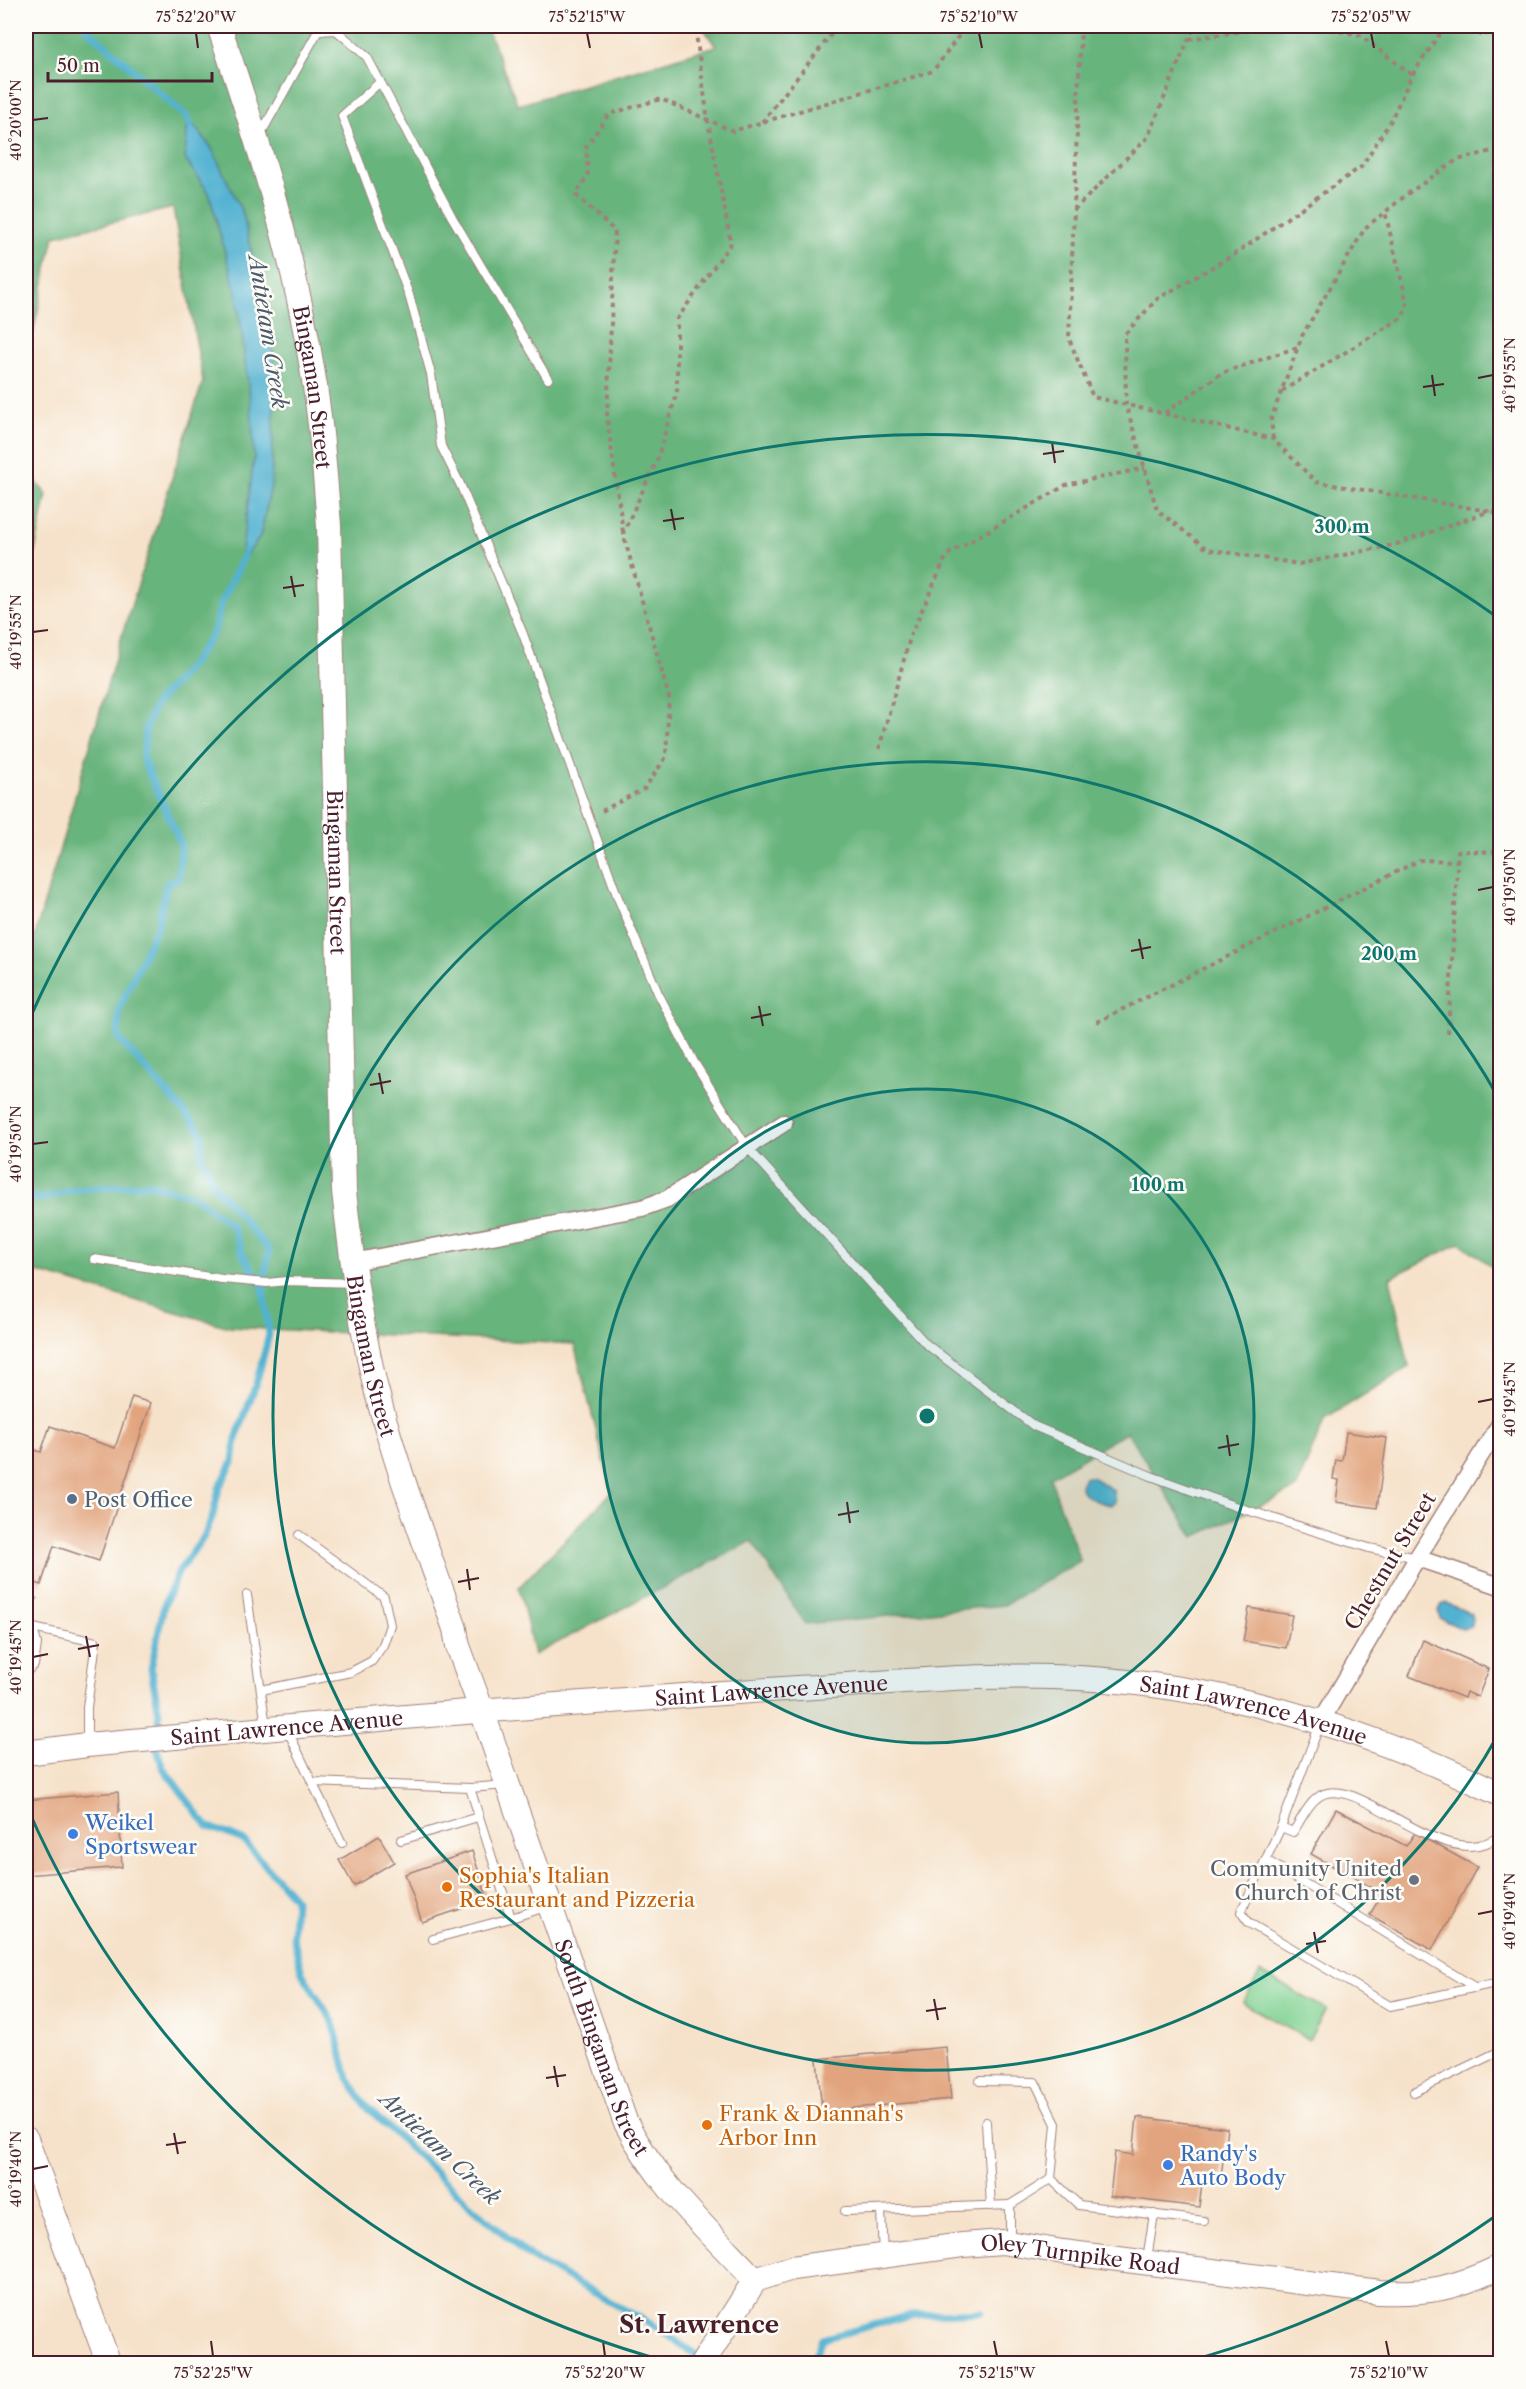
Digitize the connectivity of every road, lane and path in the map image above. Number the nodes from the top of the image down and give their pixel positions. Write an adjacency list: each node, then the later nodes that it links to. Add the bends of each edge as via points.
1 (219, 26): 17 (street, Bingaman Street)
2 (695, 26): 15 (path)
3 (838, 26): 16 (path)
4 (966, 26): 16 (path, via 933,71)
5 (1081, 26): 19 (path)
6 (1194, 26): 12 (path)
7 (1277, 26): 12 (path)
8 (1313, 26): 13 (path, via 1360,36)
9 (1445, 26): 13 (path)
10 (1472, 26): 11 (path, via 1483,37)
11 (1492, 26)
12 (1189, 40): 19 (path, via 1148,136)
13 (1412, 75): 24 (path, via 1390,122 1361,167 1235,254 1157,299 1125,334)
14 (380, 82): 17 (lane, via 367,57 336,30 318,31); 22 (lane, via 452,217); 32 (lane, via 342,116 409,295 431,374 441,446 523,634)
15 (708, 121): 16 (path, via 733,131); 30 (path, via 731,243 677,319 677,392 657,460); 30 (path, via 661,99 609,114 586,147 588,174 576,195 615,231 606,417)
16 (762, 122)
17 (257, 140): 40 (street, Bingaman Street, via 304,322 323,448 329,526 341,1127)
18 (1500, 149): 20 (path, via 1457,160)
19 (1073, 211): 24 (path, via 1069,339 1093,397)
20 (1385, 212): 21 (path, via 1365,228); 23 (path, via 1407,303 1403,317)
21 (1298, 346): 23 (path); 25 (path, via 1222,373)
22 (548, 378)
23 (1281, 392): 26 (path, via 1271,419)
24 (1126, 405): 25 (path); 27 (path)
25 (1165, 414): 26 (path)
26 (1273, 439): 28 (path, via 1316,482)
27 (1144, 468): 28 (path, via 1157,510 1207,549 1299,564 1394,545); 31 (path, via 1066,485 947,555 911,634)
28 (1490, 511): 29 (path)
29 (1500, 513)
30 (623, 533): 32 (path, via 669,697 666,757 645,788)
31 (879, 749)
32 (590, 818): 38 (lane, via 658,993 694,1062)
33 (1500, 852): 34 (path, via 1458,851)
34 (1458, 861): 35 (path, via 1420,860); 36 (path)
35 (1097, 1022)
36 (1448, 1033)
37 (784, 1123): 38 (street)
38 (747, 1147): 40 (street, via 667,1199 642,1208); 43 (lane, via 926,1344 1034,1426 1151,1476 1237,1507 1369,1548)
39 (94, 1259): 40 (lane, via 267,1283)
40 (353, 1273): 51 (street, Bingaman Street, via 376,1387 395,1454)
41 (1500, 1424): 43 (street, Chestnut Street)
42 (299, 1535): 50 (lane, via 384,1598 390,1625 372,1662 351,1672)
43 (1417, 1558): 44 (street); 52 (street, Chestnut Street)
44 (1500, 1586)
45 (247, 1595): 50 (lane)
46 (26, 1596): 47 (path)
47 (37, 1600)
48 (29, 1627): 49 (lane, via 37,1644 34,1665); 54 (lane, via 96,1642 87,1707)
49 (26, 1672)
50 (261, 1690): 53 (lane)
51 (482, 1711): 52 (street, Saint Lawrence Avenue, via 1026,1676 1169,1687 1258,1704); 53 (street, Saint Lawrence Avenue); 57 (street, South Bingaman Street)
52 (1320, 1723): 59 (street, Saint Lawrence Avenue, via 1385,1743); 61 (lane)
53 (277, 1729): 54 (street, Saint Lawrence Avenue); 56 (lane)
54 (87, 1745): 55 (street, Saint Lawrence Avenue)
55 (26, 1753)
56 (312, 1782): 58 (lane); 64 (lane)
57 (507, 1785): 58 (lane); 66 (street, South Bingaman Street)
58 (470, 1788): 60 (lane)
59 (1500, 1794)
60 (478, 1817): 63 (lane); 67 (lane)
61 (1281, 1827): 62 (lane, via 1293,1832 1317,1797 1331,1792 1354,1797 1431,1837 1461,1845 1479,1846); 65 (lane)
62 (1500, 1835)
63 (401, 1840)
64 (342, 1843)
65 (1266, 1860): 70 (lane); 70 (lane, via 1241,1912 1249,1923 1389,2006)
66 (549, 1906): 67 (lane); 87 (street, South Bingaman Street, via 618,2104 636,2142 679,2200)
67 (512, 1918): 68 (lane)
68 (433, 1939)
69 (1500, 1982): 70 (lane)
70 (1476, 1988)
71 (1500, 2051): 73 (lane)
72 (980, 2081): 76 (lane, via 1035,2082 1056,2124)
73 (1414, 2092)
74 (986, 2122): 78 (lane)
75 (26, 2139): 88 (street)
76 (1051, 2179): 77 (lane); 81 (lane, via 1079,2205)
77 (1010, 2205): 78 (lane); 83 (lane)
78 (990, 2206): 79 (lane)
79 (881, 2210): 80 (lane); 84 (lane)
80 (845, 2211)
81 (1154, 2214): 82 (lane); 85 (lane)
82 (1204, 2221)
83 (1010, 2244): 84 (street, Oley Turnpike Road, via 963,2245); 85 (street, Oley Turnpike Road)
84 (883, 2255): 87 (street, Oley Turnpike Road, via 792,2268)
85 (1146, 2263): 86 (street, Oley Turnpike Road, via 1410,2293 1462,2284)
86 (1500, 2266)
87 (755, 2280): 89 (street)
88 (109, 2364)
89 (702, 2364)

